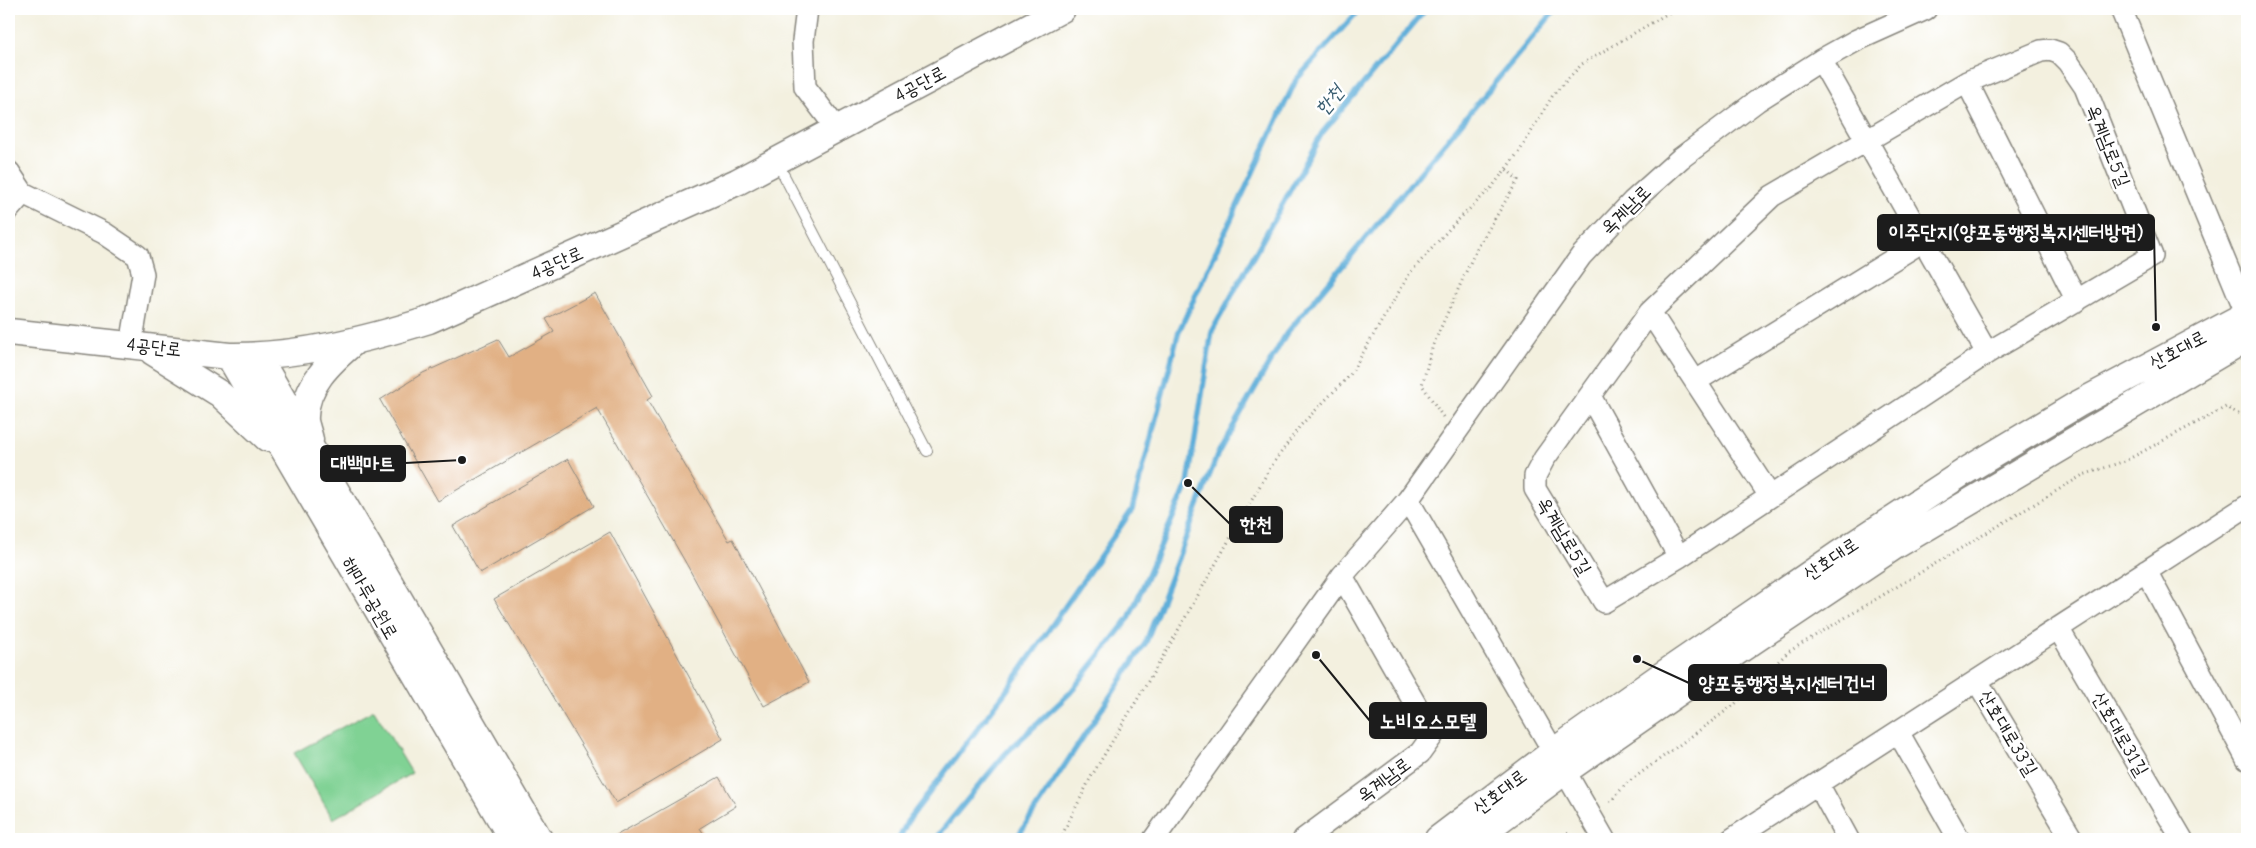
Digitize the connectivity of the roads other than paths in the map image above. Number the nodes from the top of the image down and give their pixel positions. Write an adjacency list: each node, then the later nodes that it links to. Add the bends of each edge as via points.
1 (807, 9): 7 (street, via 803,41 805,87)
2 (1062, 9): 7 (street, 4공단로)
3 (1926, 9): 5 (street, 옥계남로)
4 (2121, 9): 16 (street)
5 (1821, 60): 8 (street); 29 (street, 옥계남로, via 1757,101 1681,158 1633,201 1581,256)
6 (1966, 82): 8 (street, 옥계남로5길); 14 (street); 14 (street, 옥계남로5길, via 2050,50 2068,62 2085,87 2152,256)
7 (837, 129): 9 (street, 4공단로)
8 (1867, 140): 13 (street); 15 (street, 옥계남로5길, via 1772,196)
9 (777, 161): 19 (street, 4공단로, via 429,320); 26 (lane)
10 (9, 172): 11 (street)
11 (23, 194): 12 (street); 20 (street, via 104,233 138,256 143,274)
12 (9, 209)
13 (1924, 241): 21 (street); 24 (street)
14 (2077, 301): 21 (street, 옥계남로5길)
15 (1650, 312): 24 (street); 25 (street, 옥계남로5길)
16 (2247, 314): 38 (street, 산호대로, via 2078,404 1964,472 1839,554)
17 (9, 332): 20 (street, 4공단로)
18 (2247, 338): 38 (street, 산호대로, via 1895,546 1738,651)
19 (356, 340): 23 (street, 4공단로); 27 (street, via 331,361 315,382 308,399)
20 (137, 345): 22 (street, 4공단로); 27 (street, via 220,394 250,422)
21 (1987, 353): 28 (street, 옥계남로5길)
22 (228, 356): 23 (street, 4공단로); 27 (street, 해마루공원로)
23 (258, 356): 27 (street, 해마루공원로)
24 (1696, 381): 28 (street)
25 (1590, 396): 31 (street); 31 (street, 옥계남로5길, via 1544,460 1535,476 1535,489 1604,602)
26 (927, 451)
27 (302, 457): 40 (street, 해마루공원로); 41 (street, 해마루공원로)
28 (1770, 496): 31 (street, 옥계남로5길)
29 (1408, 500): 33 (street, 옥계남로); 38 (street)
30 (2247, 508): 32 (street)
31 (1679, 557)
32 (2146, 571): 34 (street); 37 (street)
33 (1342, 576): 42 (street, 옥계남로); 43 (street, 옥계남로, via 1433,736 1420,753)
34 (2058, 628): 35 (street); 51 (street, 산호대로31길)
35 (1976, 681): 36 (street, 산호대로33길); 50 (street, 산호대로33길)
36 (1898, 732): 39 (street, 산호대로33길); 49 (street)
37 (2247, 759)
38 (1559, 761): 44 (street, 산호대로); 45 (street, 산호대로); 46 (street)
39 (1818, 784): 47 (street, 산호대로33길); 48 (street)
40 (512, 839)
41 (539, 839)
42 (1154, 839)
43 (1304, 839)
44 (1438, 839)
45 (1474, 839)
46 (1604, 839)
47 (1732, 839)
48 (1848, 839)
49 (1959, 839)
50 (2072, 839)
51 (2182, 839)

